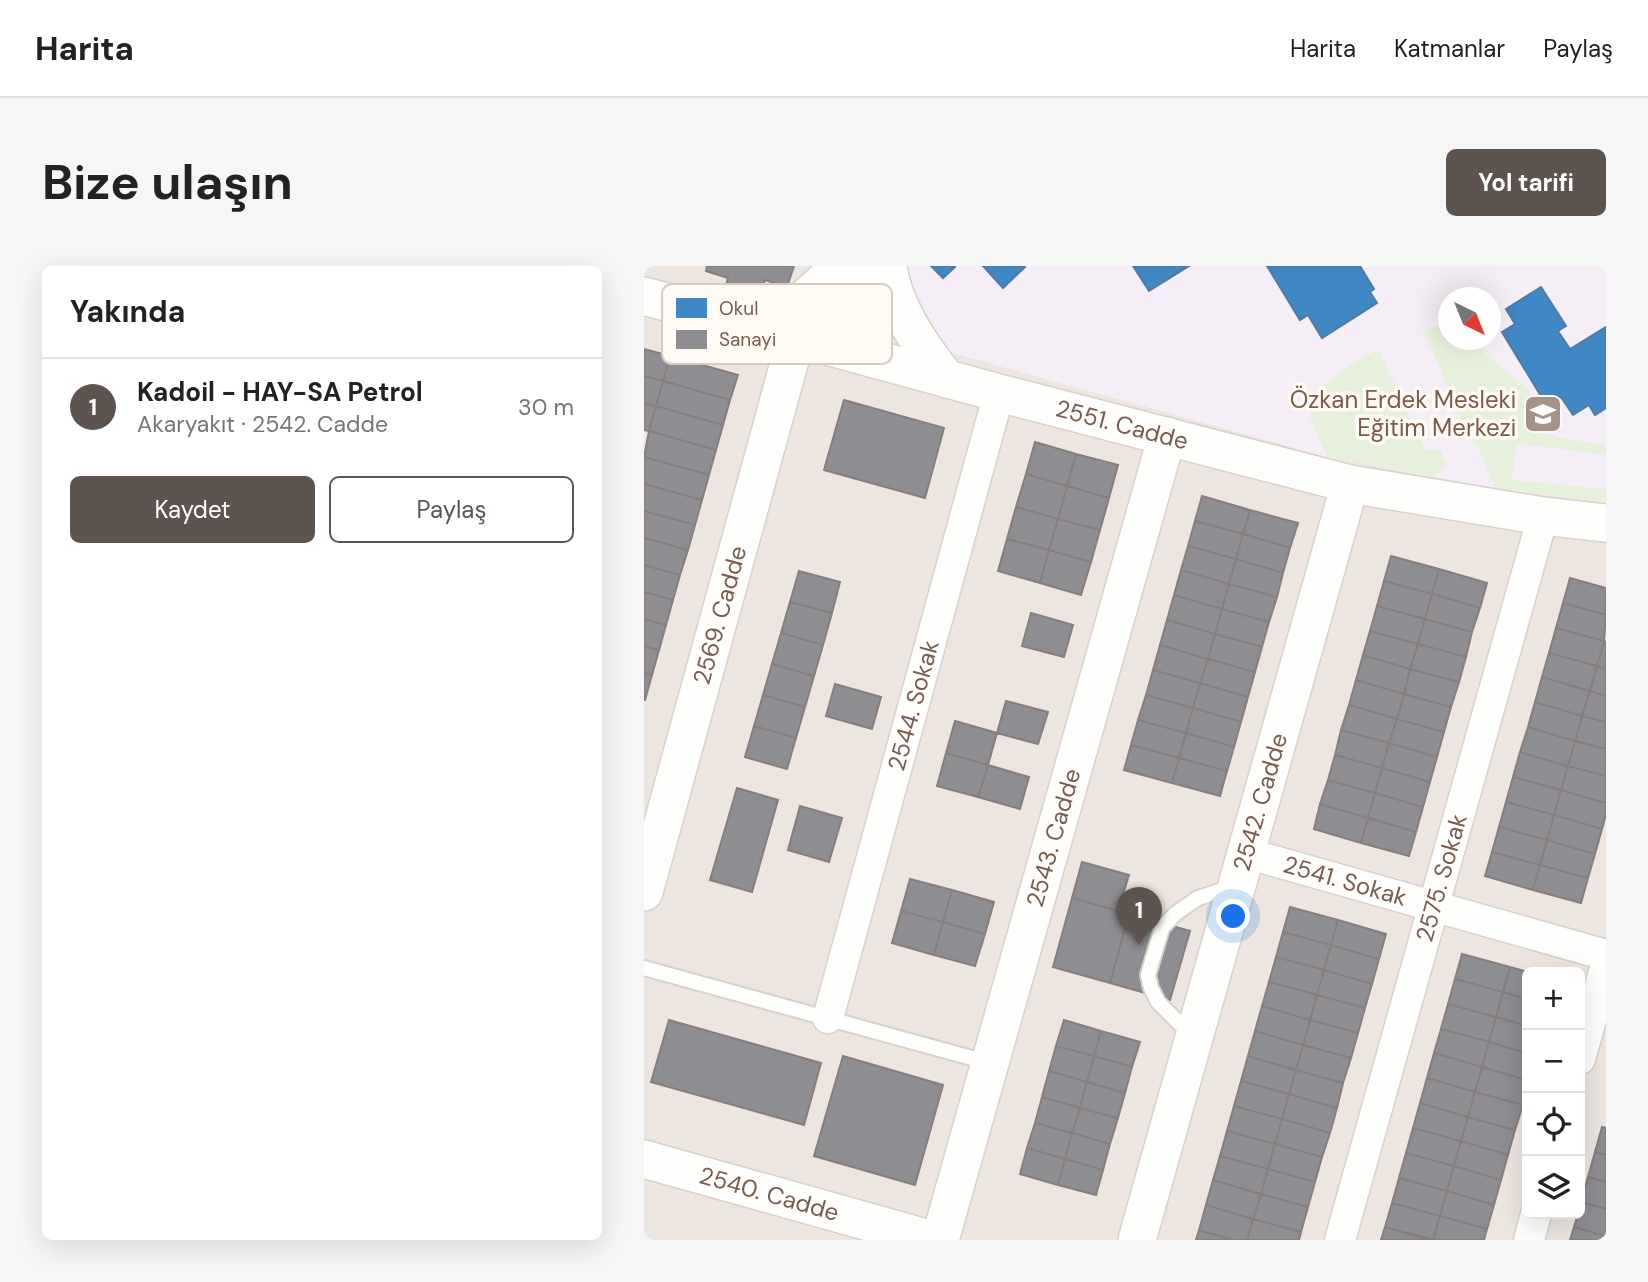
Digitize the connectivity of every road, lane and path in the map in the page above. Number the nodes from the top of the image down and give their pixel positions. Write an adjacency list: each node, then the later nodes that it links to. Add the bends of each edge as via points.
1 (841, 266): 4 (street)
2 (864, 266): 5 (street)
3 (888, 266): 6 (street)
4 (829, 284)
5 (846, 284)
6 (891, 284)
7 (892, 288): 12 (street, via 930,358)
8 (644, 296): 9 (street, 2551. Cadde)
9 (662, 301)
10 (785, 364): 18 (street, 2569. Cadde)
11 (892, 364): 12 (street, 2551. Cadde)
12 (947, 379): 13 (street, 2551. Cadde)
13 (999, 393): 14 (street, 2551. Cadde); 25 (street, 2544. Sokak)
14 (1167, 436): 15 (street, 2551. Cadde); 28 (street, 2543. Cadde)
15 (1350, 484): 16 (street, 2551. Cadde); 19 (street, 2542. Cadde)
16 (1543, 516): 17 (street, 2551. Cadde); 21 (street, 2575. Sokak)
17 (1606, 523)
18 (653, 824): 20 (street, 2569. Cadde)
19 (1242, 869): 21 (street, 2541. Sokak); 26 (street, 2542. Cadde); 26 (lane, via 1175,914 1162,928 1148,975 1158,1002)
20 (644, 892)
21 (1433, 906): 22 (street, 2541. Sokak); 34 (street, 2575. Sokak)
22 (1606, 955)
23 (1606, 965): 27 (street)
24 (644, 968): 25 (lane)
25 (828, 1018): 28 (lane)
26 (1194, 1038): 33 (street, 2542. Cadde)
27 (1585, 1041)
28 (992, 1063): 32 (street, 2543. Cadde)
29 (644, 1159): 31 (street, 2540. Cadde)
30 (1535, 1219): 35 (street)
31 (933, 1240)
32 (940, 1240)
33 (1137, 1240)
34 (1340, 1240)
35 (1529, 1240)

